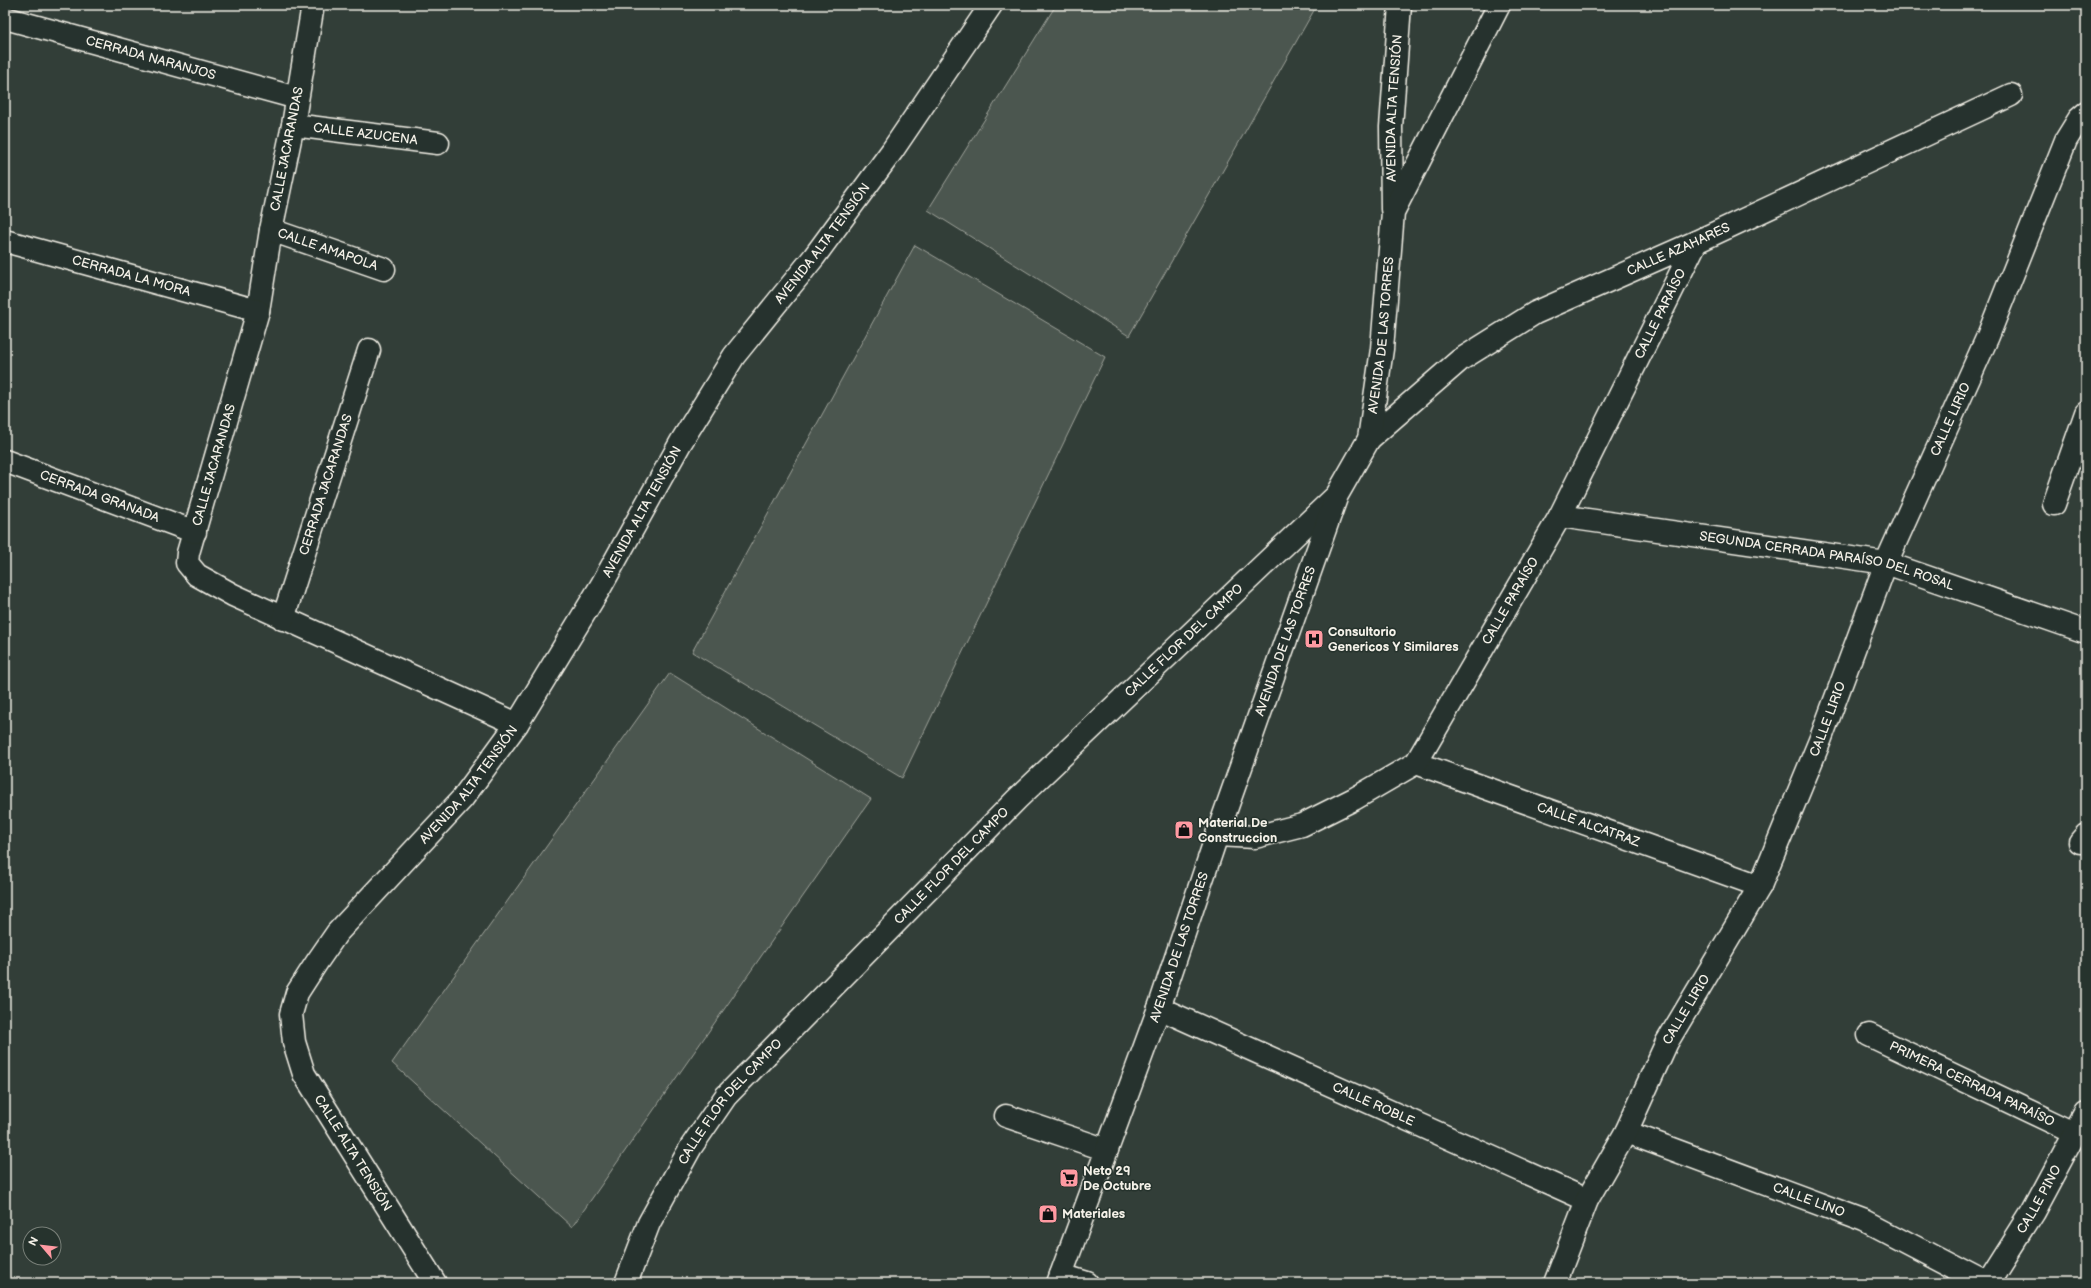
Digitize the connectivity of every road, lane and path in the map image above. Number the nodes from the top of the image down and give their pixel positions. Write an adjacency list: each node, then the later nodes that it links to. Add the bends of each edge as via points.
1 (313, 5): 7 (street, CALLE JACARANDAS)
2 (991, 5): 28 (street, AVENIDA ALTA TENSIÓN, via 892,152 814,258 734,356 681,442 601,586)
3 (1400, 5): 11 (street, AVENIDA ALTA TENSIÓN, via 1391,127)
4 (1499, 5): 11 (street, AVENIDA DE LAS TORRES)
5 (5, 18): 7 (street, CERRADA NARANJOS)
6 (2011, 95): 14 (street, CALLE AZAHARES)
7 (297, 98): 9 (street, CALLE JACARANDAS)
8 (2086, 113): 25 (street, CALLE LIRIO, via 2079,119 2066,140 1988,336)
9 (293, 125): 10 (street, CALLE AZUCENA); 12 (street, CALLE JACARANDAS)
10 (438, 143)
11 (1393, 212): 19 (street, AVENIDA DE LAS TORRES, via 1382,349)
12 (271, 230): 15 (street, CALLE AMAPOLA); 16 (street, CALLE JACARANDAS)
13 (5, 241): 16 (street, CERRADA LA MORA)
14 (1696, 242): 19 (street, CALLE AZAHARES, via 1535,313 1460,360); 23 (street, CALLE PARAÍSO)
15 (384, 269)
16 (258, 312): 24 (street, CALLE JACARANDAS)
17 (369, 350): 26 (street, CERRADA JACARANDAS)
18 (2086, 413): 22 (street)
19 (1369, 438): 21 (street, AVENIDA DE LAS TORRES)
20 (5, 461): 24 (street, CERRADA GRANADA)
21 (1337, 495): 30 (street, AVENIDA DE LAS TORRES); 43 (street, CALLE FLOR DEL CAMPO, via 1017,799 726,1096 691,1147 649,1223)
22 (2054, 504)
23 (1560, 516): 25 (street, SEGUNDA CERRADA PARAÍSO DEL ROSAL); 29 (street, CALLE PARAÍSO)
24 (195, 532): 26 (street, CALLE JACARANDAS, via 187,563 197,575)
25 (1886, 563): 27 (street, SEGUNDA CERRADA PARAÍSO DEL ROSAL); 31 (street, CALLE LIRIO, via 1822,738)
26 (283, 619): 28 (street, CALLE JACARANDAS)
27 (2086, 632)
28 (517, 724): 33 (street, AVENIDA ALTA TENSIÓN, via 462,799 337,933 297,993)
29 (1416, 763): 30 (street, CALLE PARAÍSO, via 1354,799 1302,825 1255,838); 31 (street, CALLE ALCATRAZ)
30 (1217, 835): 32 (street, AVENIDA DE LAS TORRES)
31 (1760, 886): 37 (street, CALLE LIRIO, via 1667,1042)
32 (1159, 1008): 39 (street, AVENIDA DE LAS TORRES); 40 (street, CALLE ROBLE)
33 (291, 1014): 42 (street, CALLE ALTA TENSIÓN, via 294,1042 304,1074)
34 (1869, 1036): 38 (street, PRIMERA CERRADA PARAÍSO)
35 (2086, 1113): 38 (street, CALLE PINO)
36 (1006, 1116): 39 (street)
37 (1626, 1132): 40 (street, CALLE LIRIO); 46 (street, CALLE LINO, via 1865,1221)
38 (2075, 1133): 47 (street, CALLE PINO, via 2033,1212)
39 (1107, 1150): 41 (street, AVENIDA DE LAS TORRES)
40 (1587, 1200): 45 (street, CALLE LIRIO)
41 (1060, 1279): 44 (street)
42 (435, 1283)
43 (626, 1283)
44 (1087, 1283)
45 (1555, 1283)
46 (1984, 1283)
47 (1988, 1283)

